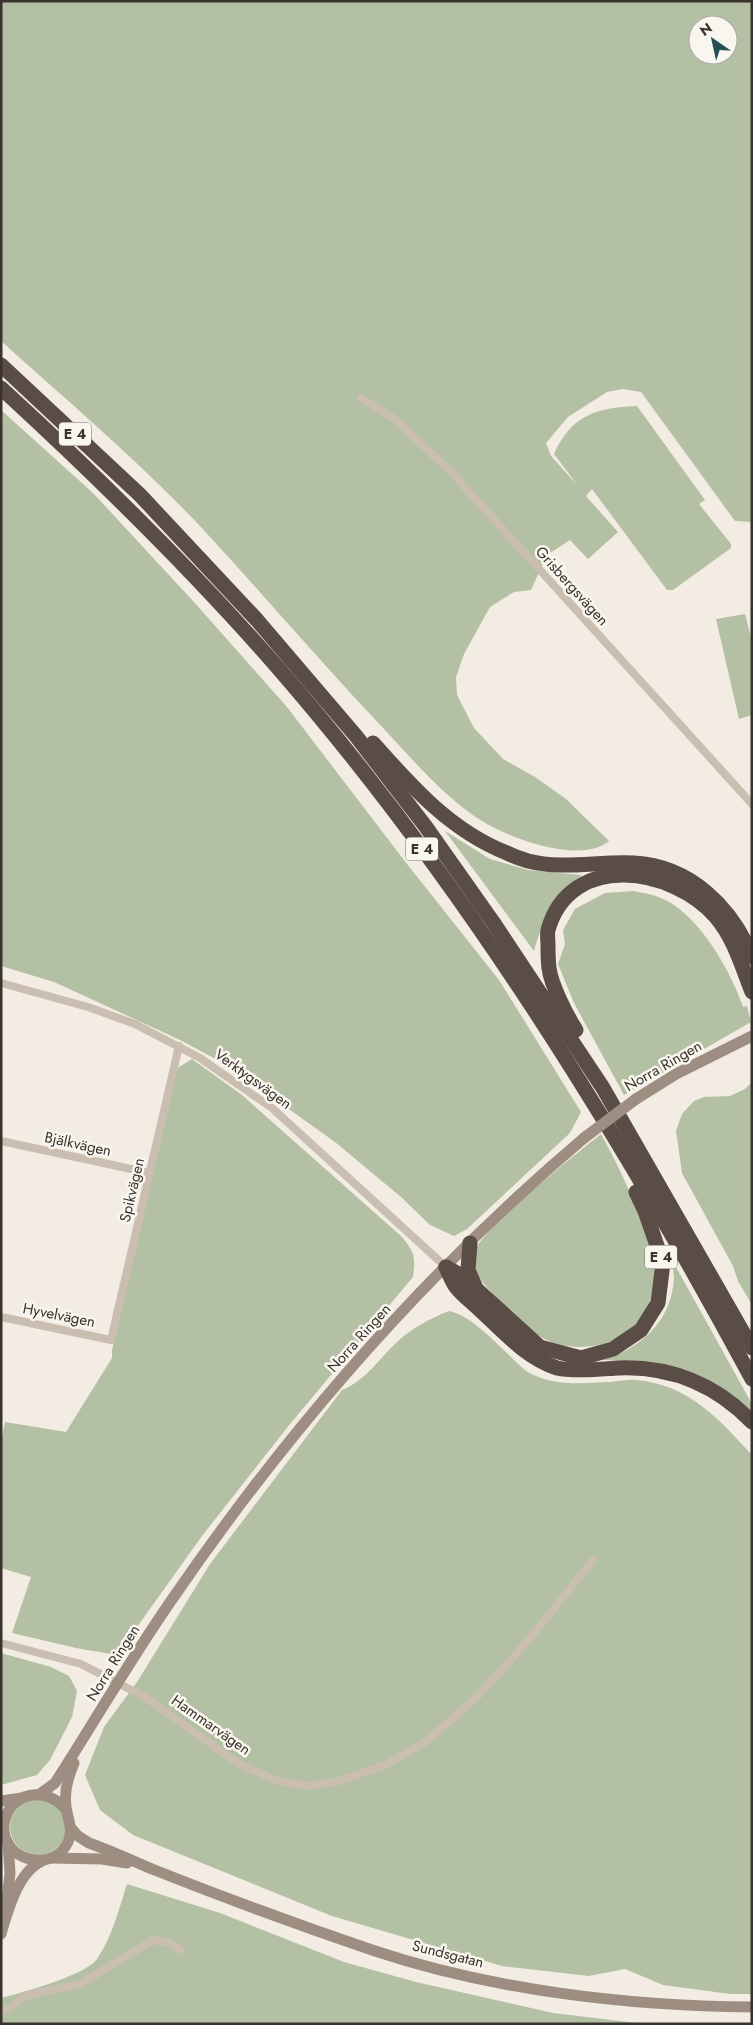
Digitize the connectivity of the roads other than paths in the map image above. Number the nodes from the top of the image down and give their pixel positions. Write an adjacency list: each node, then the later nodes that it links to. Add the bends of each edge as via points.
1 (1, 365): 4 (highway, E 4, via 140,495 263,627)
2 (1, 388): 13 (highway, E 4, via 91,470 166,546 281,672 359,766 482,934)
3 (361, 398): 5 (street, Grisbergsvägen, via 396,420 452,473)
4 (327, 702): 6 (highway, E 4, via 368,738 440,813 484,844 527,861 563,866 635,863 670,870 699,885 724,907); 11 (highway, E 4, via 420,819 494,922)
5 (752, 804)
6 (752, 957)
7 (1, 983): 10 (street, Verktygsvägen, via 88,1007 135,1024)
8 (752, 992): 11 (highway, E 4, via 732,942 716,918 688,894 652,877 615,875 586,882 559,906 548,931 549,969 568,1016 592,1057)
9 (752, 1036): 15 (main road, Norra Ringen, bridge, via 676,1074 636,1099 584,1138)
10 (179, 1046): 14 (street, Spikvägen); 16 (street, Verktygsvägen, via 272,1108)
11 (603, 1088): 20 (highway, E 4)
12 (1, 1141): 14 (street, Bjälkvägen)
13 (616, 1142): 17 (highway, E 4, via 622,1165 645,1211 662,1263 658,1303 641,1330 613,1349 581,1358 540,1347); 21 (highway, E 4)
14 (150, 1173): 19 (street, Spikvägen)
15 (470, 1243): 16 (main road, Norra Ringen); 17 (highway, via 468,1264)
16 (446, 1267): 17 (highway, E 4); 22 (highway, via 456,1287 532,1355 558,1368 629,1368 689,1378 736,1406); 25 (main road, Norra Ringen, via 292,1438 239,1505)
17 (474, 1287)
18 (1, 1317): 19 (street, Hyvelvägen)
19 (111, 1340)
20 (752, 1348)
21 (752, 1380)
22 (752, 1422)
23 (594, 1559): 25 (street, Hammarvägen, via 527,1642 476,1698 424,1743 385,1765 338,1781 308,1786 278,1782 239,1764 146,1697)
24 (1, 1644): 25 (street, Hammarvägen, via 81,1664)
25 (118, 1682): 26 (main road, Norra Ringen)
26 (78, 1749): 27 (main road, Norra Ringen, via 55,1782); 30 (main road, Norra Ringen, via 68,1778)
27 (40, 1794): 28 (main road); 30 (main road, via 58,1802)
28 (22, 1798): 29 (main road); 32 (main road, via 8,1812)
29 (1, 1801)
30 (67, 1811): 31 (main road)
31 (71, 1828): 34 (main road, via 67,1842 58,1854); 35 (main road, Sundsgatan, via 90,1843)
32 (3, 1829): 33 (main road)
33 (8, 1843): 34 (main road, via 23,1858); 36 (main road, via 10,1873)
34 (48, 1859): 35 (main road, Sundsgatan, via 102,1858); 36 (main road, via 31,1867 22,1880)
35 (150, 1868): 38 (main road, Sundsgatan, via 374,1951 448,1972 591,1998 688,2006)
36 (2, 1931)
37 (181, 1950): 39 (street, via 170,1943 152,1940 80,1984 24,1996)
38 (752, 2006)
39 (1, 2011)

